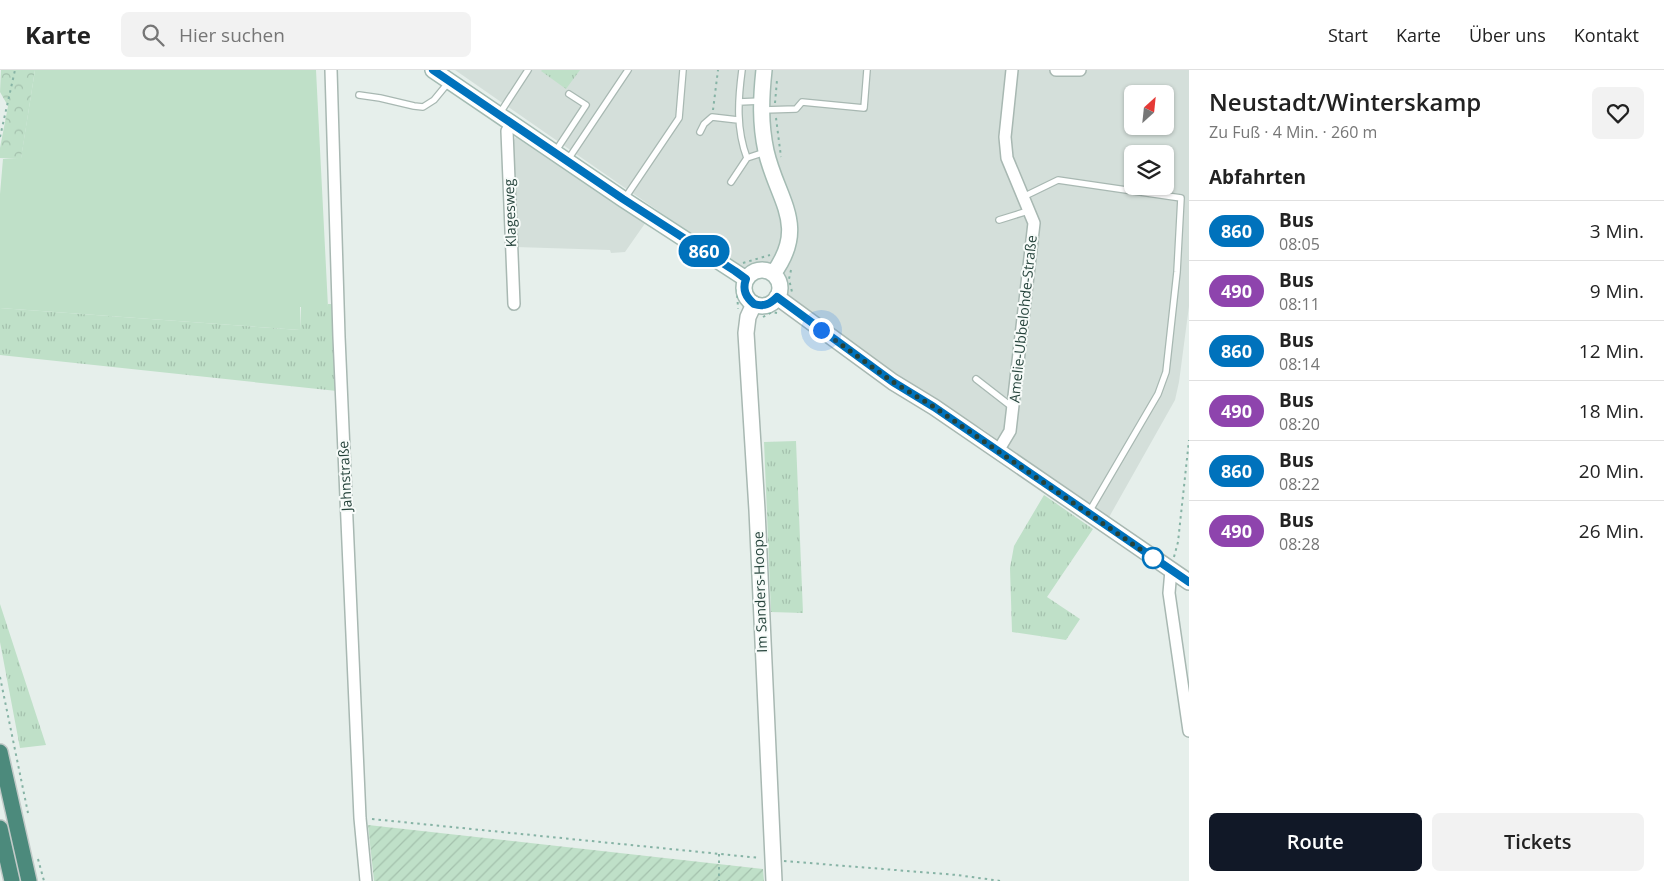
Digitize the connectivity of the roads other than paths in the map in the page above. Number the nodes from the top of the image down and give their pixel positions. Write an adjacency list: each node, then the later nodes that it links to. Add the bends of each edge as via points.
1 (331, 70): 45 (street, Jahnstraße, via 338,337 360,818)
2 (433, 70): 12 (street)
3 (528, 70): 17 (lane)
4 (628, 70): 22 (lane)
5 (683, 70): 26 (lane, via 679,118)
6 (764, 70): 16 (street)
7 (867, 70): 16 (lane, via 864,108 802,102 796,109)
8 (1012, 70): 25 (street, Amelie-Ubbelohde-Straße, via 1005,137 1007,158)
9 (1056, 70): 10 (street)
10 (1080, 70)
11 (742, 72): 15 (lane)
12 (449, 81): 14 (lane, via 438,96 422,106); 17 (street)
13 (569, 94): 22 (lane, via 586,105)
14 (359, 95)
15 (739, 102): 16 (lane); 18 (lane)
16 (761, 106): 21 (street)
17 (499, 115): 19 (street)
18 (738, 120): 20 (lane, via 712,117); 23 (lane)
19 (512, 123): 22 (street); 32 (street, Klagesweg, via 507,131)
20 (700, 132)
21 (766, 151): 23 (lane); 29 (street, via 790,221 786,251)
22 (561, 157): 26 (street)
23 (747, 158): 24 (lane)
24 (731, 182)
25 (1022, 198): 27 (street, Amelie-Ubbelohde-Straße); 37 (lane, via 1058,180 1181,198 1166,372 1154,402)
26 (623, 199): 30 (street)
27 (1028, 211): 28 (lane); 35 (street, Amelie-Ubbelohde-Straße, via 1034,223)
28 (999, 220)
29 (773, 274): 30 (street, via 756,271); 31 (street, via 780,287)
30 (746, 279): 33 (street, via 744,289)
31 (777, 297): 33 (street); 36 (street, via 893,382)
32 (514, 304)
33 (751, 311): 46 (street, Im Sanders-Hoope, via 746,333)
34 (976, 379): 35 (lane)
35 (1013, 407): 36 (street, Amelie-Ubbelohde-Straße, via 1010,431)
36 (998, 451): 37 (street)
37 (1088, 513): 38 (street)
38 (1171, 570): 39 (street); 40 (street, via 1169,593)
39 (1189, 582)
40 (1189, 731)
41 (0, 752): 44 (highway)
42 (0, 828): 43 (highway)
43 (12, 881)
44 (29, 881)
45 (366, 881)
46 (774, 881)

